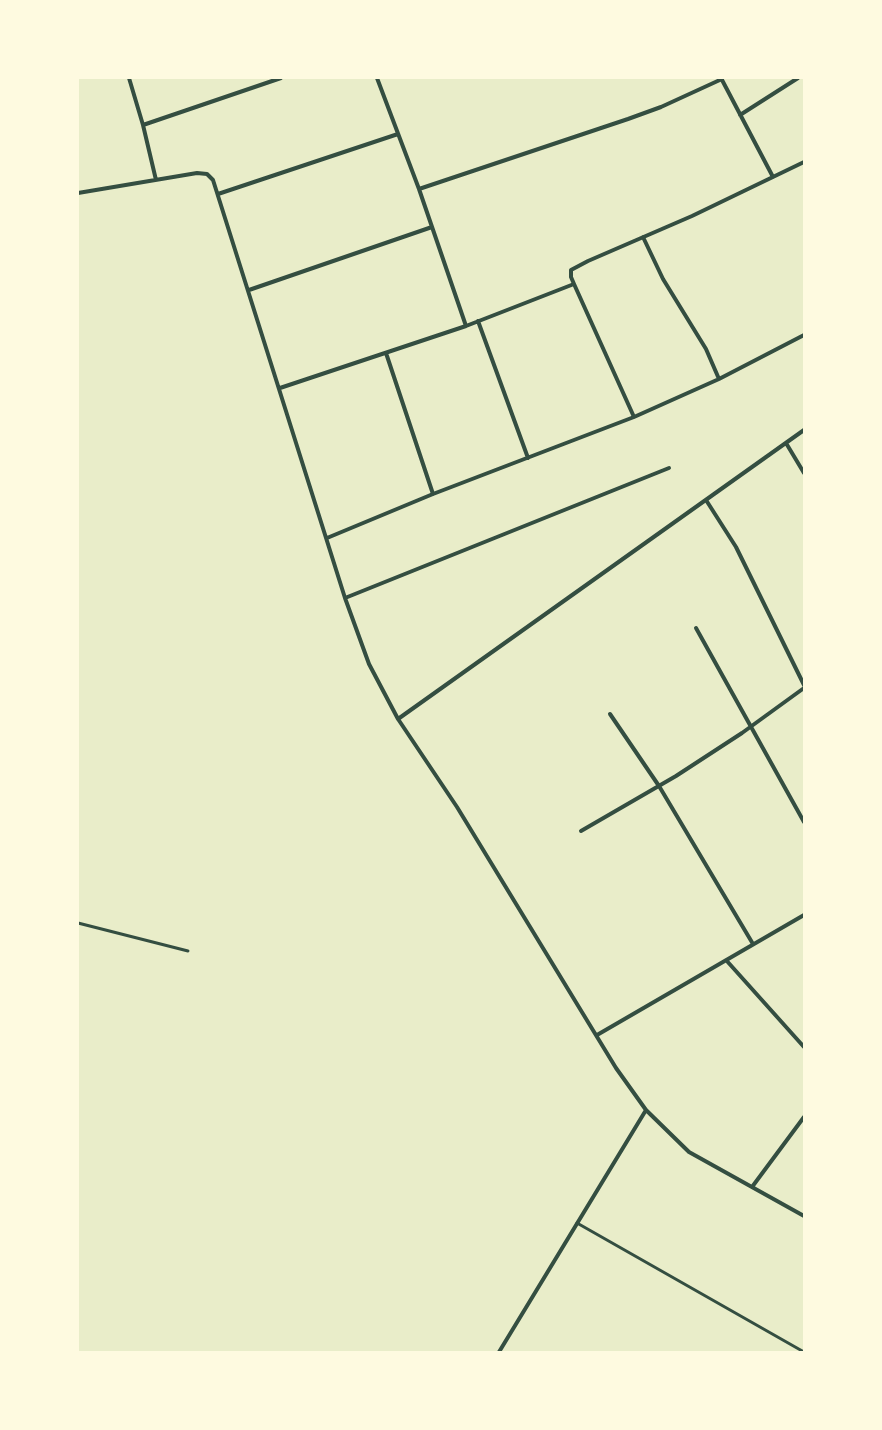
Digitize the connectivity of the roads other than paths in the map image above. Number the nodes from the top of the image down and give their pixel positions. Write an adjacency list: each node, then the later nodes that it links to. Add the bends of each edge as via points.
1 (129, 78): 7 (street)
2 (281, 78): 7 (street)
3 (377, 78): 8 (street)
4 (721, 78): 6 (street); 12 (street, via 661,107)
5 (798, 78): 6 (street)
6 (740, 115): 10 (street)
7 (143, 125): 11 (street)
8 (398, 134): 12 (street); 14 (street)
9 (804, 162): 10 (street)
10 (773, 177): 16 (street)
11 (156, 180): 13 (street); 14 (street, via 197,173 207,174 213,180)
12 (419, 189): 15 (street)
13 (78, 193)
14 (218, 194): 18 (street)
15 (432, 227): 18 (street); 20 (street)
16 (643, 237): 17 (street, via 571,270); 23 (street, via 663,279 702,343)
17 (574, 284): 19 (street); 25 (street)
18 (249, 290): 24 (street)
19 (478, 321): 20 (street); 28 (street)
20 (466, 326): 22 (street)
21 (804, 335): 23 (street)
22 (386, 353): 24 (street); 31 (street)
23 (720, 379): 25 (street)
24 (280, 388): 33 (street)
25 (634, 417): 28 (street)
26 (804, 430): 27 (street)
27 (786, 443): 30 (street); 32 (street)
28 (528, 458): 31 (street)
29 (669, 468): 34 (street)
30 (804, 473)
31 (433, 494): 33 (street)
32 (706, 500): 36 (street, via 736,547); 39 (street)
33 (327, 538): 34 (street)
34 (345, 598): 39 (street, via 369,664)
35 (696, 628): 40 (street)
36 (804, 685)
37 (804, 688): 40 (street)
38 (610, 714): 41 (street)
39 (398, 719): 49 (street, via 457,807)
40 (752, 726): 41 (street); 42 (street)
41 (659, 786): 43 (street); 46 (street)
42 (804, 822)
43 (581, 831)
44 (804, 915): 46 (street)
45 (78, 923): 47 (lane)
46 (753, 944): 48 (street)
47 (188, 951)
48 (726, 960): 49 (street); 50 (street)
49 (597, 1035): 51 (street, via 616,1068)
50 (804, 1047)
51 (646, 1110): 53 (street, via 689,1152); 55 (street)
52 (804, 1116): 53 (street)
53 (752, 1187): 54 (street)
54 (804, 1216)
55 (577, 1223): 56 (street); 57 (lane)
56 (499, 1352)
57 (804, 1352)

